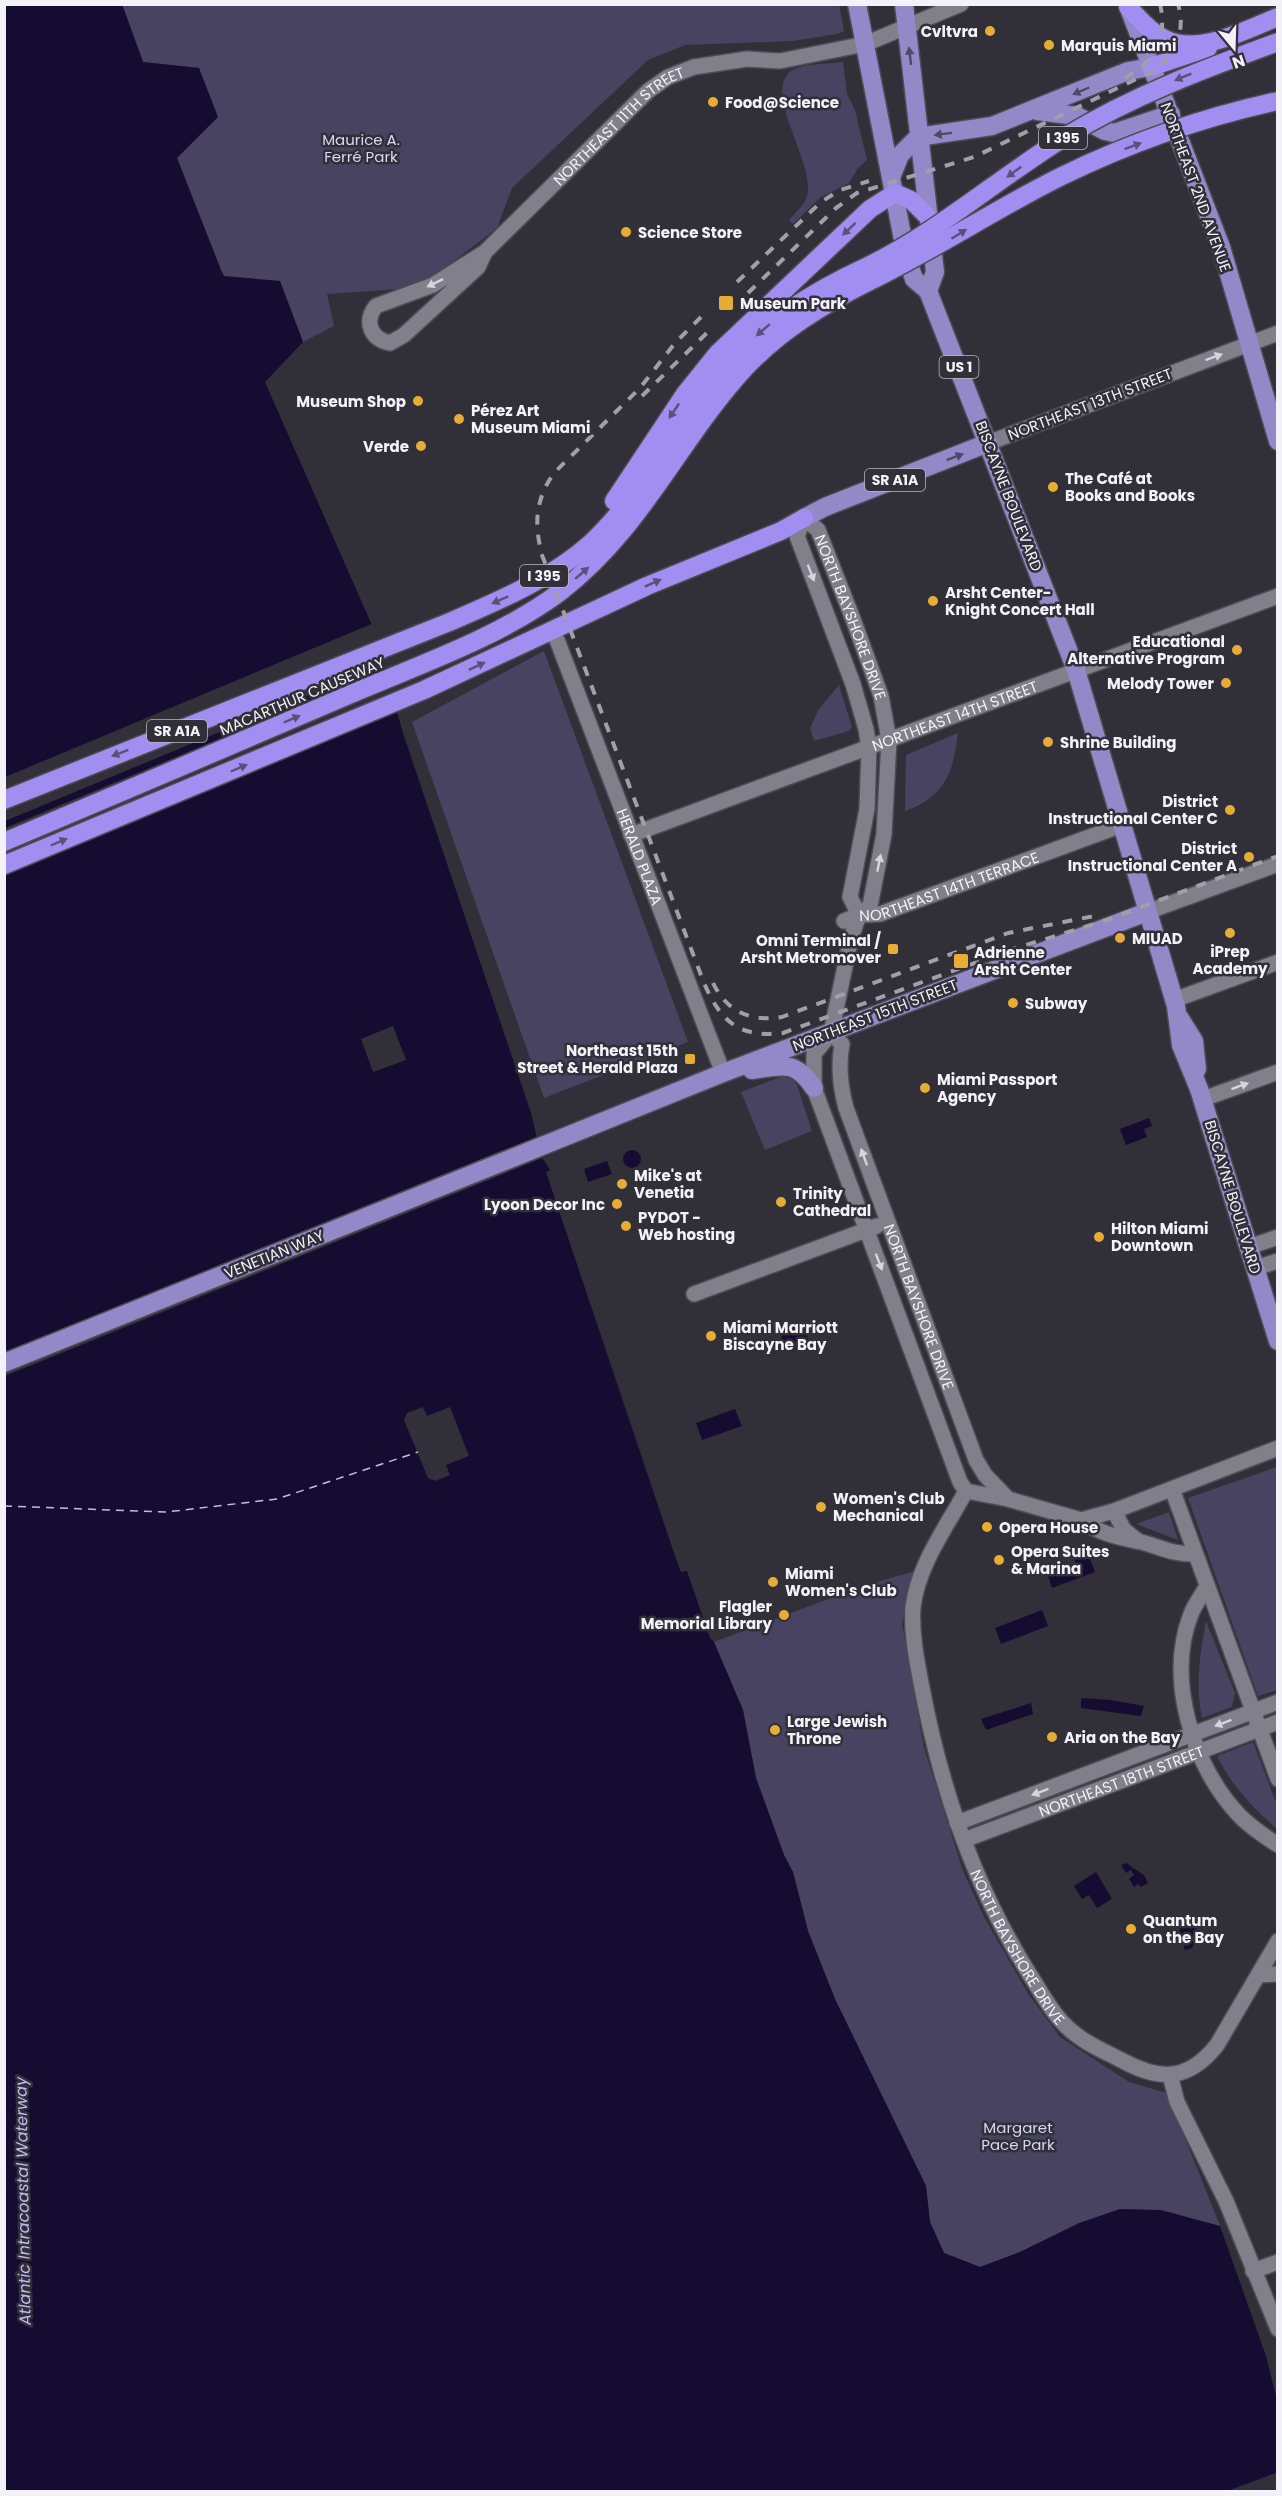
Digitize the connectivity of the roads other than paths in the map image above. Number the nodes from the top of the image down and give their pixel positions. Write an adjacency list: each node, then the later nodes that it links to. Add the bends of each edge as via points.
1 (857, 4): 9 (main road, BISCAYNE BOULEVARD / US 1)
2 (904, 4): 6 (main road)
3 (961, 4): 6 (street)
4 (1128, 6): 7 (highway, via 1154,32 1174,43 1192,45); 10 (main road, NORTHEAST 2ND AVENUE)
5 (1278, 17): 7 (highway)
6 (906, 26): 9 (street); 14 (main road, one-way to 6)
7 (1230, 36): 10 (highway)
8 (1278, 42): 18 (highway, I 395, one-way to 18, bridge, via 1171,82 1101,116 1047,148)
9 (865, 44): 15 (main road, BISCAYNE BOULEVARD / US 1); 17 (street, NORTHEAST 11TH STREET, via 780,61 747,59 707,65 657,83)
10 (1151, 67): 12 (main road, one-way to 12, via 1128,71); 13 (main road, NORTHEAST 2ND AVENUE)
11 (1278, 101): 18 (highway, I 395, one-way to 11, bridge, via 939,246 1041,187 1105,156 1208,120)
12 (1035, 110): 13 (main road, via 1077,116 1114,133); 14 (main road, one-way to 14, via 983,128)
13 (1171, 114): 21 (main road, NORTHEAST 2ND AVENUE, via 1221,247)
14 (918, 137): 15 (main road, via 900,155); 16 (main road)
15 (894, 184): 16 (highway); 19 (main road, BISCAYNE BOULEVARD / US 1, via 906,255 914,279); 25 (highway, one-way to 25, via 718,353 605,514)
16 (927, 216): 19 (main road, via 934,272)
17 (485, 252): 17 (street, NORTHEAST 11TH STREET, one-way to 17, via 433,285 376,306 369,318 372,333 390,344 404,335 478,267)
18 (868, 274): 25 (highway, I 395, one-way to 25, via 799,303 748,343 716,379 616,517); 29 (highway, I 395, one-way to 18, via 551,598 587,569 638,515 727,389 753,360 800,321)
19 (928, 291): 23 (main road, BISCAYNE BOULEVARD / US 1)
20 (1278, 333): 21 (street, NORTHEAST 13TH STREET)
21 (1249, 344): 22 (main road, NORTHEAST 2ND AVENUE); 23 (street, NORTHEAST 13TH STREET, one-way to 21)
22 (1278, 441)
23 (988, 443): 24 (main road, NORTHEAST 13TH STREET / SR A1A, one-way to 23); 32 (main road, BISCAYNE BOULEVARD / US 1)
24 (804, 518): 27 (street, NORTH BAYSHORE DRIVE, via 818,530); 28 (street, NORTH BAYSHORE DRIVE, one-way to 28, via 797,536); 40 (highway, one-way to 24, via 424,690)
25 (562, 564): 31 (highway, MACARTHUR CAUSEWAY / I 395, one-way to 31, via 511,596)
26 (1278, 596): 32 (street, NORTHEAST 14TH STREET)
27 (853, 619): 28 (street); 33 (street, NORTH BAYSHORE DRIVE, via 881,696)
28 (832, 627): 34 (street, NORTH BAYSHORE DRIVE, via 859,701)
29 (480, 638): 38 (highway, MACARTHUR CAUSEWAY / SR A1A, one-way to 29)
30 (557, 640): 37 (street, HERALD PLAZA)
31 (351, 663): 35 (highway, MACARTHUR CAUSEWAY / SR A1A, one-way to 35)
32 (1076, 670): 33 (street, NORTHEAST 14TH STREET); 36 (main road, BISCAYNE BOULEVARD / US 1)
33 (889, 740): 34 (street, NORTHEAST 14TH STREET); 42 (street, NORTH BAYSHORE DRIVE, one-way to 33, via 870,906 884,834)
34 (869, 748): 37 (street, NORTHEAST 14TH STREET); 42 (street, NORTH BAYSHORE DRIVE, via 867,808 850,897)
35 (4, 801)
36 (1122, 825): 41 (main road, BISCAYNE BOULEVARD / US 1); 42 (street, NORTHEAST 14TH TERRACE, via 880,914)
37 (631, 835): 48 (street, HERALD PLAZA)
38 (4, 842)
39 (1278, 864): 41 (street, NORTHEAST 15TH STREET)
40 (4, 865)
41 (1148, 912): 45 (main road, BISCAYNE BOULEVARD / US 1); 46 (main road, NORTHEAST 15TH STREET)
42 (860, 915): 43 (street, NORTHEAST 14TH TERRACE); 46 (street, NORTH BAYSHORE DRIVE)
43 (844, 921)
44 (1278, 962): 45 (street)
45 (1176, 1006): 50 (main road, BISCAYNE BOULEVARD / US 1, via 1181,1045)
46 (831, 1033): 48 (main road, NORTHEAST 15TH STREET); 49 (street, NORTH BAYSHORE DRIVE, via 814,1054); 52 (street, NORTH BAYSHORE DRIVE, one-way to 46, via 841,1089 842,1044)
47 (1278, 1072): 50 (street, one-way to 47)
48 (723, 1073): 49 (main road, via 793,1067); 51 (main road, NORTHEAST 15TH STREET)
49 (814, 1088): 53 (street, NORTH BAYSHORE DRIVE)
50 (1201, 1094): 55 (main road, BISCAYNE BOULEVARD / US 1)
51 (543, 1145): 61 (main road, VENETIAN WAY)
52 (888, 1222): 53 (street); 62 (street, NORTH BAYSHORE DRIVE)
53 (867, 1230): 58 (street); 60 (street, NORTH BAYSHORE DRIVE, one-way to 60)
54 (1278, 1237): 55 (street)
55 (1249, 1247): 57 (main road, BISCAYNE BOULEVARD / US 1)
56 (1278, 1261): 57 (street)
57 (1256, 1268): 59 (main road, BISCAYNE BOULEVARD / US 1)
58 (694, 1294)
59 (1278, 1341)
60 (910, 1345): 62 (street, via 926,1355 937,1379); 64 (street, NORTH BAYSHORE DRIVE)
61 (4, 1363)
62 (948, 1383): 63 (street, NORTH BAYSHORE DRIVE)
63 (954, 1398): 64 (street, via 953,1412); 67 (street, NORTH BAYSHORE DRIVE)
64 (940, 1429): 65 (street, NORTH BAYSHORE DRIVE)
65 (947, 1448): 67 (street, via 966,1452); 69 (street, NORTH BAYSHORE DRIVE)
66 (1278, 1448): 68 (street)
67 (976, 1460): 70 (street, NORTH BAYSHORE DRIVE)
68 (1172, 1489): 71 (street); 74 (street)
69 (966, 1491): 70 (street); 85 (street, NORTH BAYSHORE DRIVE, via 918,1585 913,1631 932,1742)
70 (1008, 1498): 72 (street)
71 (1114, 1511): 72 (street); 73 (street, via 1124,1530)
72 (1081, 1520): 73 (street, via 1097,1531)
73 (1141, 1542): 74 (street, via 1179,1554)
74 (1195, 1554): 75 (street)
75 (1207, 1586): 77 (street); 80 (street, via 1191,1614 1183,1661 1183,1694)
76 (1278, 1702): 77 (street, NORTHEAST 18TH STREET)
77 (1253, 1712): 79 (street); 80 (street, NORTHEAST 18TH STREET, one-way to 80)
78 (1278, 1722): 79 (street, NORTHEAST 18TH STREET)
79 (1259, 1729): 81 (street, NORTHEAST 18TH STREET); 83 (street)
80 (1192, 1734): 81 (street); 82 (street, NORTHEAST 18TH STREET)
81 (1199, 1752): 84 (street, NORTHEAST 18TH STREET); 87 (street, via 1238,1815)
82 (1106, 1767): 84 (street); 85 (street, NORTHEAST 18TH STREET, one-way to 85)
83 (1278, 1779)
84 (1111, 1785): 86 (street, NORTHEAST 18TH STREET)
85 (957, 1823): 86 (street, NORTH BAYSHORE DRIVE)
86 (964, 1840): 91 (street, NORTH BAYSHORE DRIVE, via 985,1893 1014,1949 1064,2024 1084,2041 1140,2070)
87 (1278, 1845)
88 (1278, 1941): 89 (street)
89 (1259, 1974): 90 (street); 91 (street, via 1206,2059)
90 (1278, 1974)
91 (1170, 2075): 93 (street, via 1177,2102 1226,2201)
92 (1278, 2262): 93 (street)
93 (1253, 2271): 94 (street)
94 (1278, 2329)

